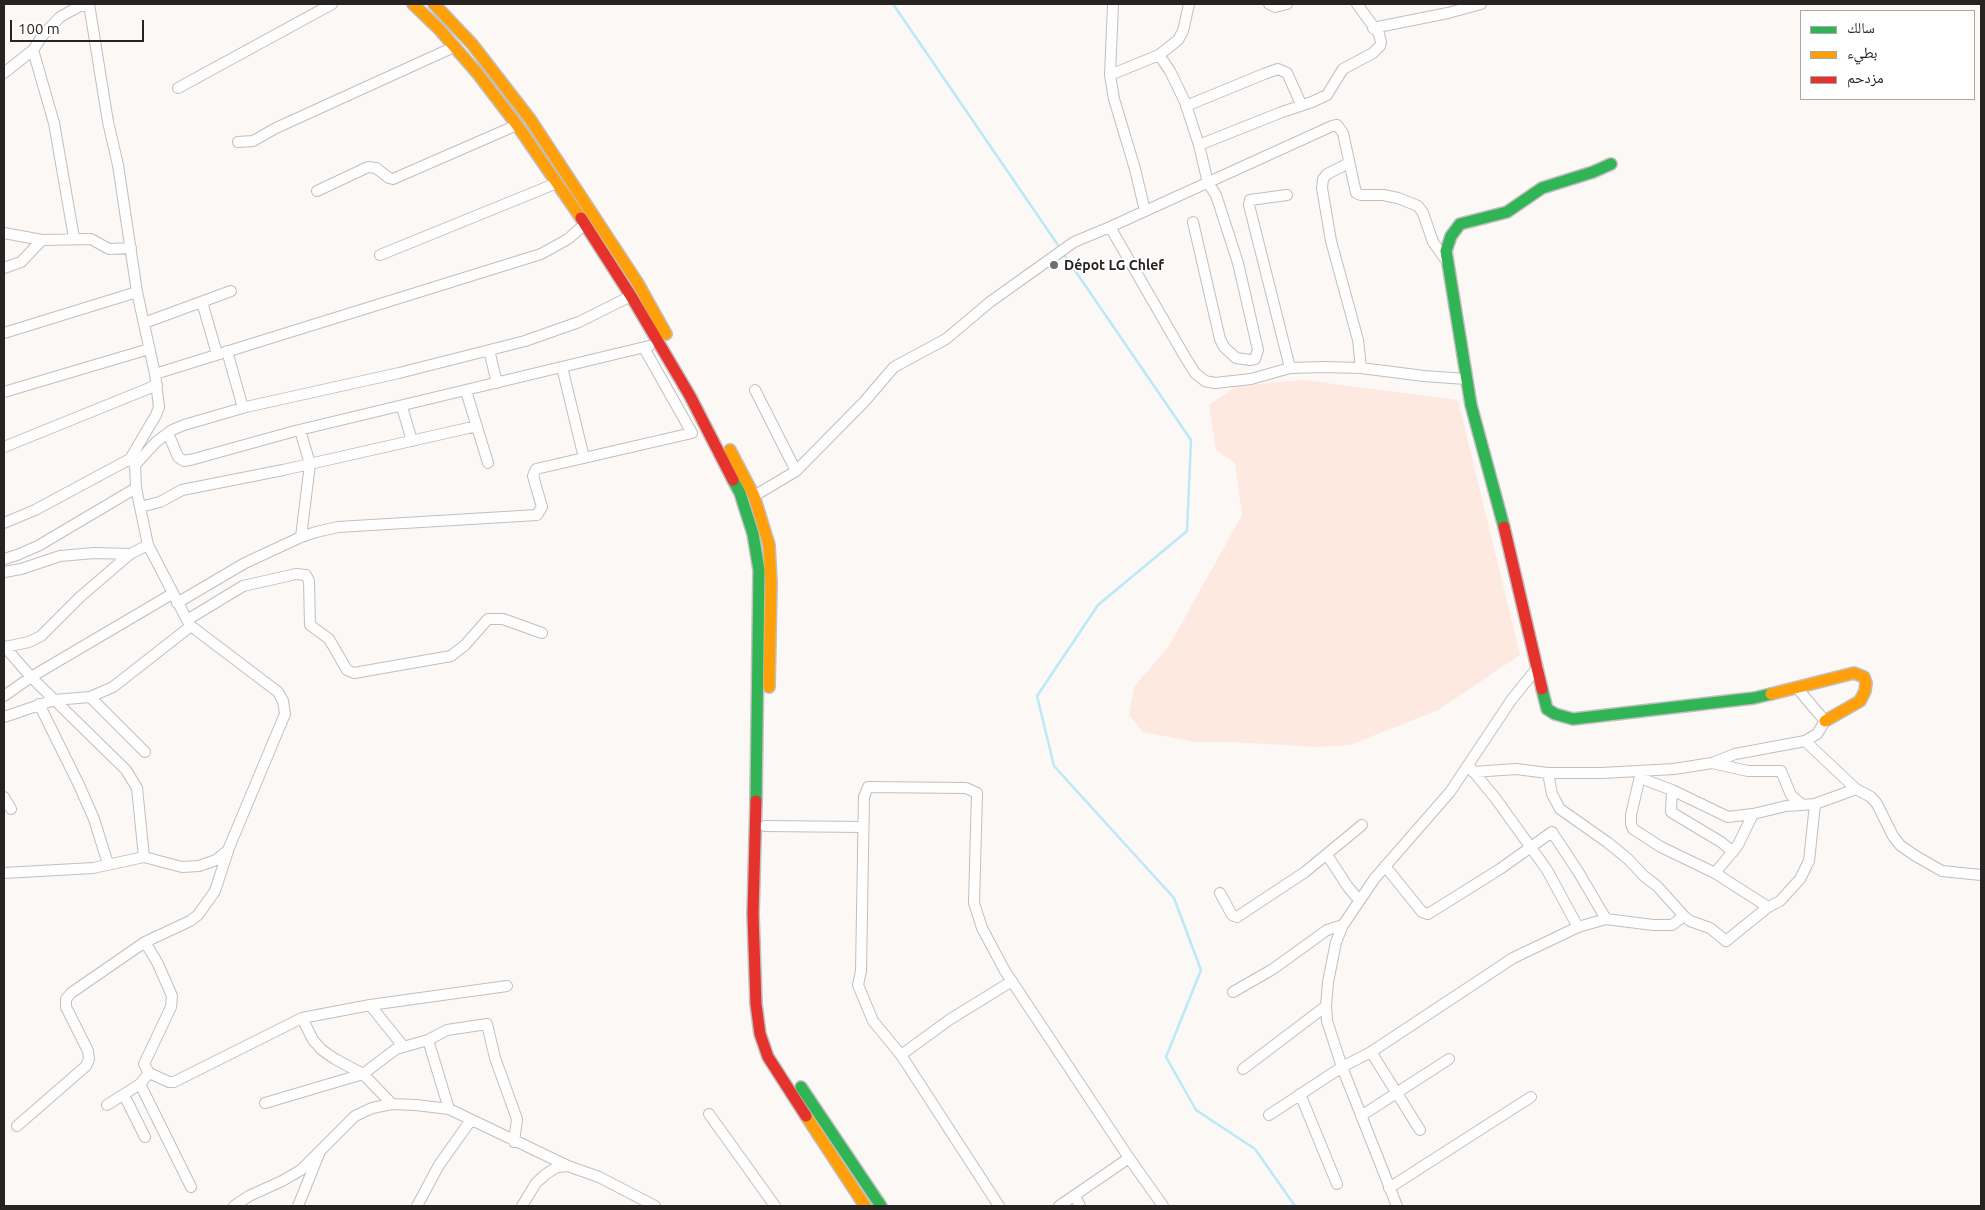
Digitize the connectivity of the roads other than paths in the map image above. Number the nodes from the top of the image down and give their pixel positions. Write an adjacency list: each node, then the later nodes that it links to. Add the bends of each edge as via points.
1 (89, 4): 13 (street, via 60,17); 39 (street)
2 (332, 4): 17 (street)
3 (414, 4): 12 (main road)
4 (434, 4): 18 (main road, via 472,44)
5 (1113, 4): 16 (street)
6 (1189, 4): 14 (street, via 1181,36)
7 (1269, 4): 8 (street, via 1275,7)
8 (1287, 4)
9 (1357, 4): 11 (street)
10 (1481, 4): 11 (street)
11 (1373, 28): 19 (street, via 1381,39 1378,49 1344,69 1327,95)
12 (454, 47): 21 (main road); 24 (street, via 253,141)
13 (33, 50): 15 (street); 37 (street, via 54,123)
14 (1159, 55): 16 (street); 20 (street)
15 (4, 73)
16 (1110, 75): 32 (street)
17 (178, 88)
18 (519, 104): 21 (main road, via 511,108); 22 (main road)
19 (1302, 104): 20 (street, via 1288,73 1278,69); 25 (street)
20 (1186, 106): 25 (street)
21 (509, 114): 23 (main road)
22 (530, 119): 23 (main road, via 527,124); 45 (main road)
23 (518, 126): 28 (main road); 30 (street, via 393,178 368,167)
24 (238, 142)
25 (1199, 145): 29 (street)
26 (1349, 163): 29 (street, via 1343,133 1335,125); 41 (street, via 1358,194 1383,195 1418,206 1433,242); 57 (street, via 1327,174 1322,188 1330,241 1358,340)
27 (1611, 164): 41 (main road, via 1542,188 1507,212 1460,224 1448,242)
28 (557, 183): 34 (main road); 40 (street)
29 (1208, 183): 32 (street); 33 (street, via 1216,195 1238,263 1258,350 1255,359 1236,358 1220,339)
30 (317, 192)
31 (1287, 194): 56 (street, via 1250,200 1249,205)
32 (1145, 211): 35 (street)
33 (1193, 222)
34 (585, 224): 45 (main road); 54 (street, via 568,239 541,254)
35 (1110, 227): 56 (street, via 1185,357 1195,373 1205,381 1214,384 1250,379); 75 (street, via 1074,242 1045,260 946,339 894,367)
36 (4, 233): 38 (street)
37 (74, 238): 38 (street); 39 (street, via 91,239 109,249)
38 (42, 240): 42 (street, via 21,262)
39 (131, 248): 44 (street)
40 (380, 255)
41 (1446, 260): 58 (main road)
42 (4, 268)
43 (232, 291): 47 (street)
44 (137, 292): 48 (street); 49 (street)
45 (632, 292): 46 (main road); 46 (main road, via 641,301); 50 (main road); 53 (street, via 579,322)
46 (646, 296): 78 (main road)
47 (202, 302): 48 (street); 54 (street)
48 (144, 324): 52 (street)
49 (4, 333)
50 (659, 343): 51 (street); 77 (main road)
51 (644, 348): 55 (street); 71 (street, via 692,433)
52 (149, 349): 59 (street); 63 (street)
53 (489, 350): 60 (street); 65 (street)
54 (222, 352): 59 (street); 65 (street)
55 (562, 367): 60 (street); 71 (street)
56 (1290, 368): 57 (street)
57 (1361, 368): 58 (street)
58 (1466, 379): 94 (main road)
59 (156, 380): 70 (street); 72 (street, via 156,415)
60 (497, 383): 62 (street)
61 (755, 390): 75 (street)
62 (466, 391): 64 (street); 66 (street)
63 (4, 392)
64 (402, 407): 67 (street); 69 (street)
65 (244, 408): 68 (street, via 184,425)
66 (477, 426): 69 (street); 73 (street)
67 (300, 430): 68 (street, via 184,461 178,457); 74 (street)
68 (168, 434): 72 (street)
69 (412, 441): 74 (street)
70 (4, 447)
71 (584, 458): 83 (street, via 536,469 533,476 542,507 537,515 338,527)
72 (132, 462): 76 (street); 82 (street)
73 (488, 463)
74 (310, 464): 79 (street, via 182,490 160,502); 83 (street)
75 (796, 471): 78 (street)
76 (136, 488): 79 (street); 86 (street, via 38,546)
77 (740, 493): 78 (main road); 81 (main road)
78 (753, 493): 80 (main road)
79 (140, 507): 84 (street)
80 (761, 512): 81 (main road); 87 (main road)
81 (747, 516): 88 (main road)
82 (4, 523)
83 (301, 537): 90 (street)
84 (148, 545): 85 (street); 90 (street)
85 (130, 554): 89 (street, via 60,556); 93 (street, via 41,636 29,642)
86 (4, 559)
87 (771, 568): 88 (main road); 117 (main road)
88 (759, 570): 117 (main road)
89 (4, 572)
90 (175, 598): 91 (street); 95 (street)
91 (189, 623): 92 (street, via 242,586 296,574 306,575 308,581 310,626 329,639 347,670 354,673 451,656 466,645 488,619 504,619); 98 (street, via 113,688); 120 (street, via 278,692 283,700 285,714)
92 (542, 633)
93 (4, 646): 95 (street)
94 (1538, 667): 96 (main road, via 1547,709 1572,719 1754,698); 106 (street, via 1512,699)
95 (31, 677): 97 (street); 99 (street)
96 (1796, 688): 102 (street); 102 (main road, via 1854,673 1864,677 1865,691 1860,701)
97 (4, 696)
98 (90, 697): 99 (street); 104 (street)
99 (54, 700): 100 (street); 123 (street, via 126,770 137,788)
100 (39, 704): 101 (street); 124 (street, via 94,819)
101 (4, 717)
102 (1825, 721): 103 (street, via 1817,734)
103 (1805, 741): 105 (street, via 1735,754); 109 (street)
104 (145, 752)
105 (1712, 763): 108 (street); 112 (street, via 1748,771 1781,771 1791,795)
106 (1470, 769): 107 (street); 119 (street); 125 (street)
107 (1548, 772): 108 (street); 132 (street, via 1552,794 1560,809 1628,859)
108 (1640, 774): 110 (street); 127 (street, via 1631,814 1633,829)
109 (1856, 789): 113 (street); 128 (street, via 1877,804 1893,836 1907,850 1942,871)
110 (1672, 790): 115 (street, via 1728,817); 121 (street, via 1671,812)
111 (4, 797): 114 (street)
112 (1801, 804): 113 (street); 115 (street)
113 (1815, 804): 131 (street, via 1809,861 1800,879 1780,901)
114 (11, 809)
115 (1753, 814): 121 (street)
116 (1362, 825): 122 (street)
117 (761, 826): 118 (street); 182 (main road, via 753,914 760,1034 768,1057); 183 (main road, via 764,983 772,1039)
118 (863, 827): 137 (street, via 864,797 868,787 966,788 977,793 974,903 982,928); 146 (street, via 861,971 858,985 873,1021)
119 (1530, 847): 125 (street, via 1428,914 1422,912); 133 (street, via 1550,832 1554,833); 135 (street, via 1547,870)
120 (228, 850): 123 (street, via 216,860 182,868); 136 (street, via 215,891 198,914)
121 (1733, 852): 127 (street)
122 (1327, 855): 129 (street, via 1237,917 1232,915); 130 (street)
123 (144, 857): 124 (street)
124 (108, 864): 126 (street, via 93,868)
125 (1385, 866): 130 (street)
126 (4, 873)
127 (1715, 873): 131 (street)
128 (1981, 874)
129 (1220, 893)
130 (1359, 900): 134 (street)
131 (1768, 907): 132 (street, via 1726,941 1710,928)
132 (1684, 916): 133 (street, via 1666,926)
133 (1606, 919): 135 (street)
134 (1343, 925): 139 (street, via 1327,930 1273,969); 141 (street, via 1331,963)
135 (1578, 927): 145 (street, via 1513,958)
136 (145, 942): 150 (street, via 172,996 144,1064); 165 (street, via 71,992 66,999 66,1008 89,1059 86,1066)
137 (1012, 981): 146 (street); 170 (street)
138 (507, 986): 140 (street)
139 (1233, 992)
140 (370, 1005): 142 (street); 144 (street)
141 (1326, 1006): 148 (street, via 1327,1020); 149 (street)
142 (302, 1018): 150 (street, via 174,1082); 151 (street, via 322,1050)
143 (428, 1040): 144 (street); 160 (street); 168 (street, via 447,1030 487,1024 495,1058 517,1119)
144 (403, 1046): 151 (street)
145 (1371, 1052): 148 (street); 153 (street)
146 (901, 1055): 184 (street)
147 (1449, 1059): 153 (street)
148 (1342, 1067): 154 (street); 163 (street)
149 (1242, 1069)
150 (149, 1073): 152 (street)
151 (363, 1074): 157 (street); 158 (street)
152 (140, 1084): 155 (street); 173 (street)
153 (1396, 1093): 163 (street); 166 (street)
154 (1300, 1094): 162 (street); 172 (street)
155 (124, 1095): 159 (street); 167 (street)
156 (1531, 1097): 174 (street)
157 (266, 1103)
158 (392, 1104): 160 (street); 169 (street, via 355,1116)
159 (107, 1105)
160 (449, 1109): 164 (street)
161 (709, 1114): 181 (street)
162 (1269, 1115)
163 (1361, 1116): 174 (street)
164 (471, 1120): 168 (street); 178 (street, via 439,1165)
165 (17, 1126)
166 (1420, 1130)
167 (145, 1138)
168 (514, 1142): 171 (street)
169 (320, 1150): 176 (street, via 300,1170); 177 (street)
170 (1129, 1158): 175 (street); 187 (street)
171 (568, 1166): 179 (street, via 546,1174); 180 (street, via 599,1177)
172 (1337, 1184)
173 (191, 1187)
174 (1389, 1188): 188 (street)
175 (1075, 1196): 185 (street); 186 (street)
176 (234, 1206)
177 (298, 1206)
178 (417, 1206)
179 (522, 1206)
180 (655, 1206)
181 (775, 1206)
182 (865, 1206)
183 (881, 1206)
184 (999, 1206)
185 (1059, 1206)
186 (1080, 1206)
187 (1163, 1206)
188 (1397, 1206)

